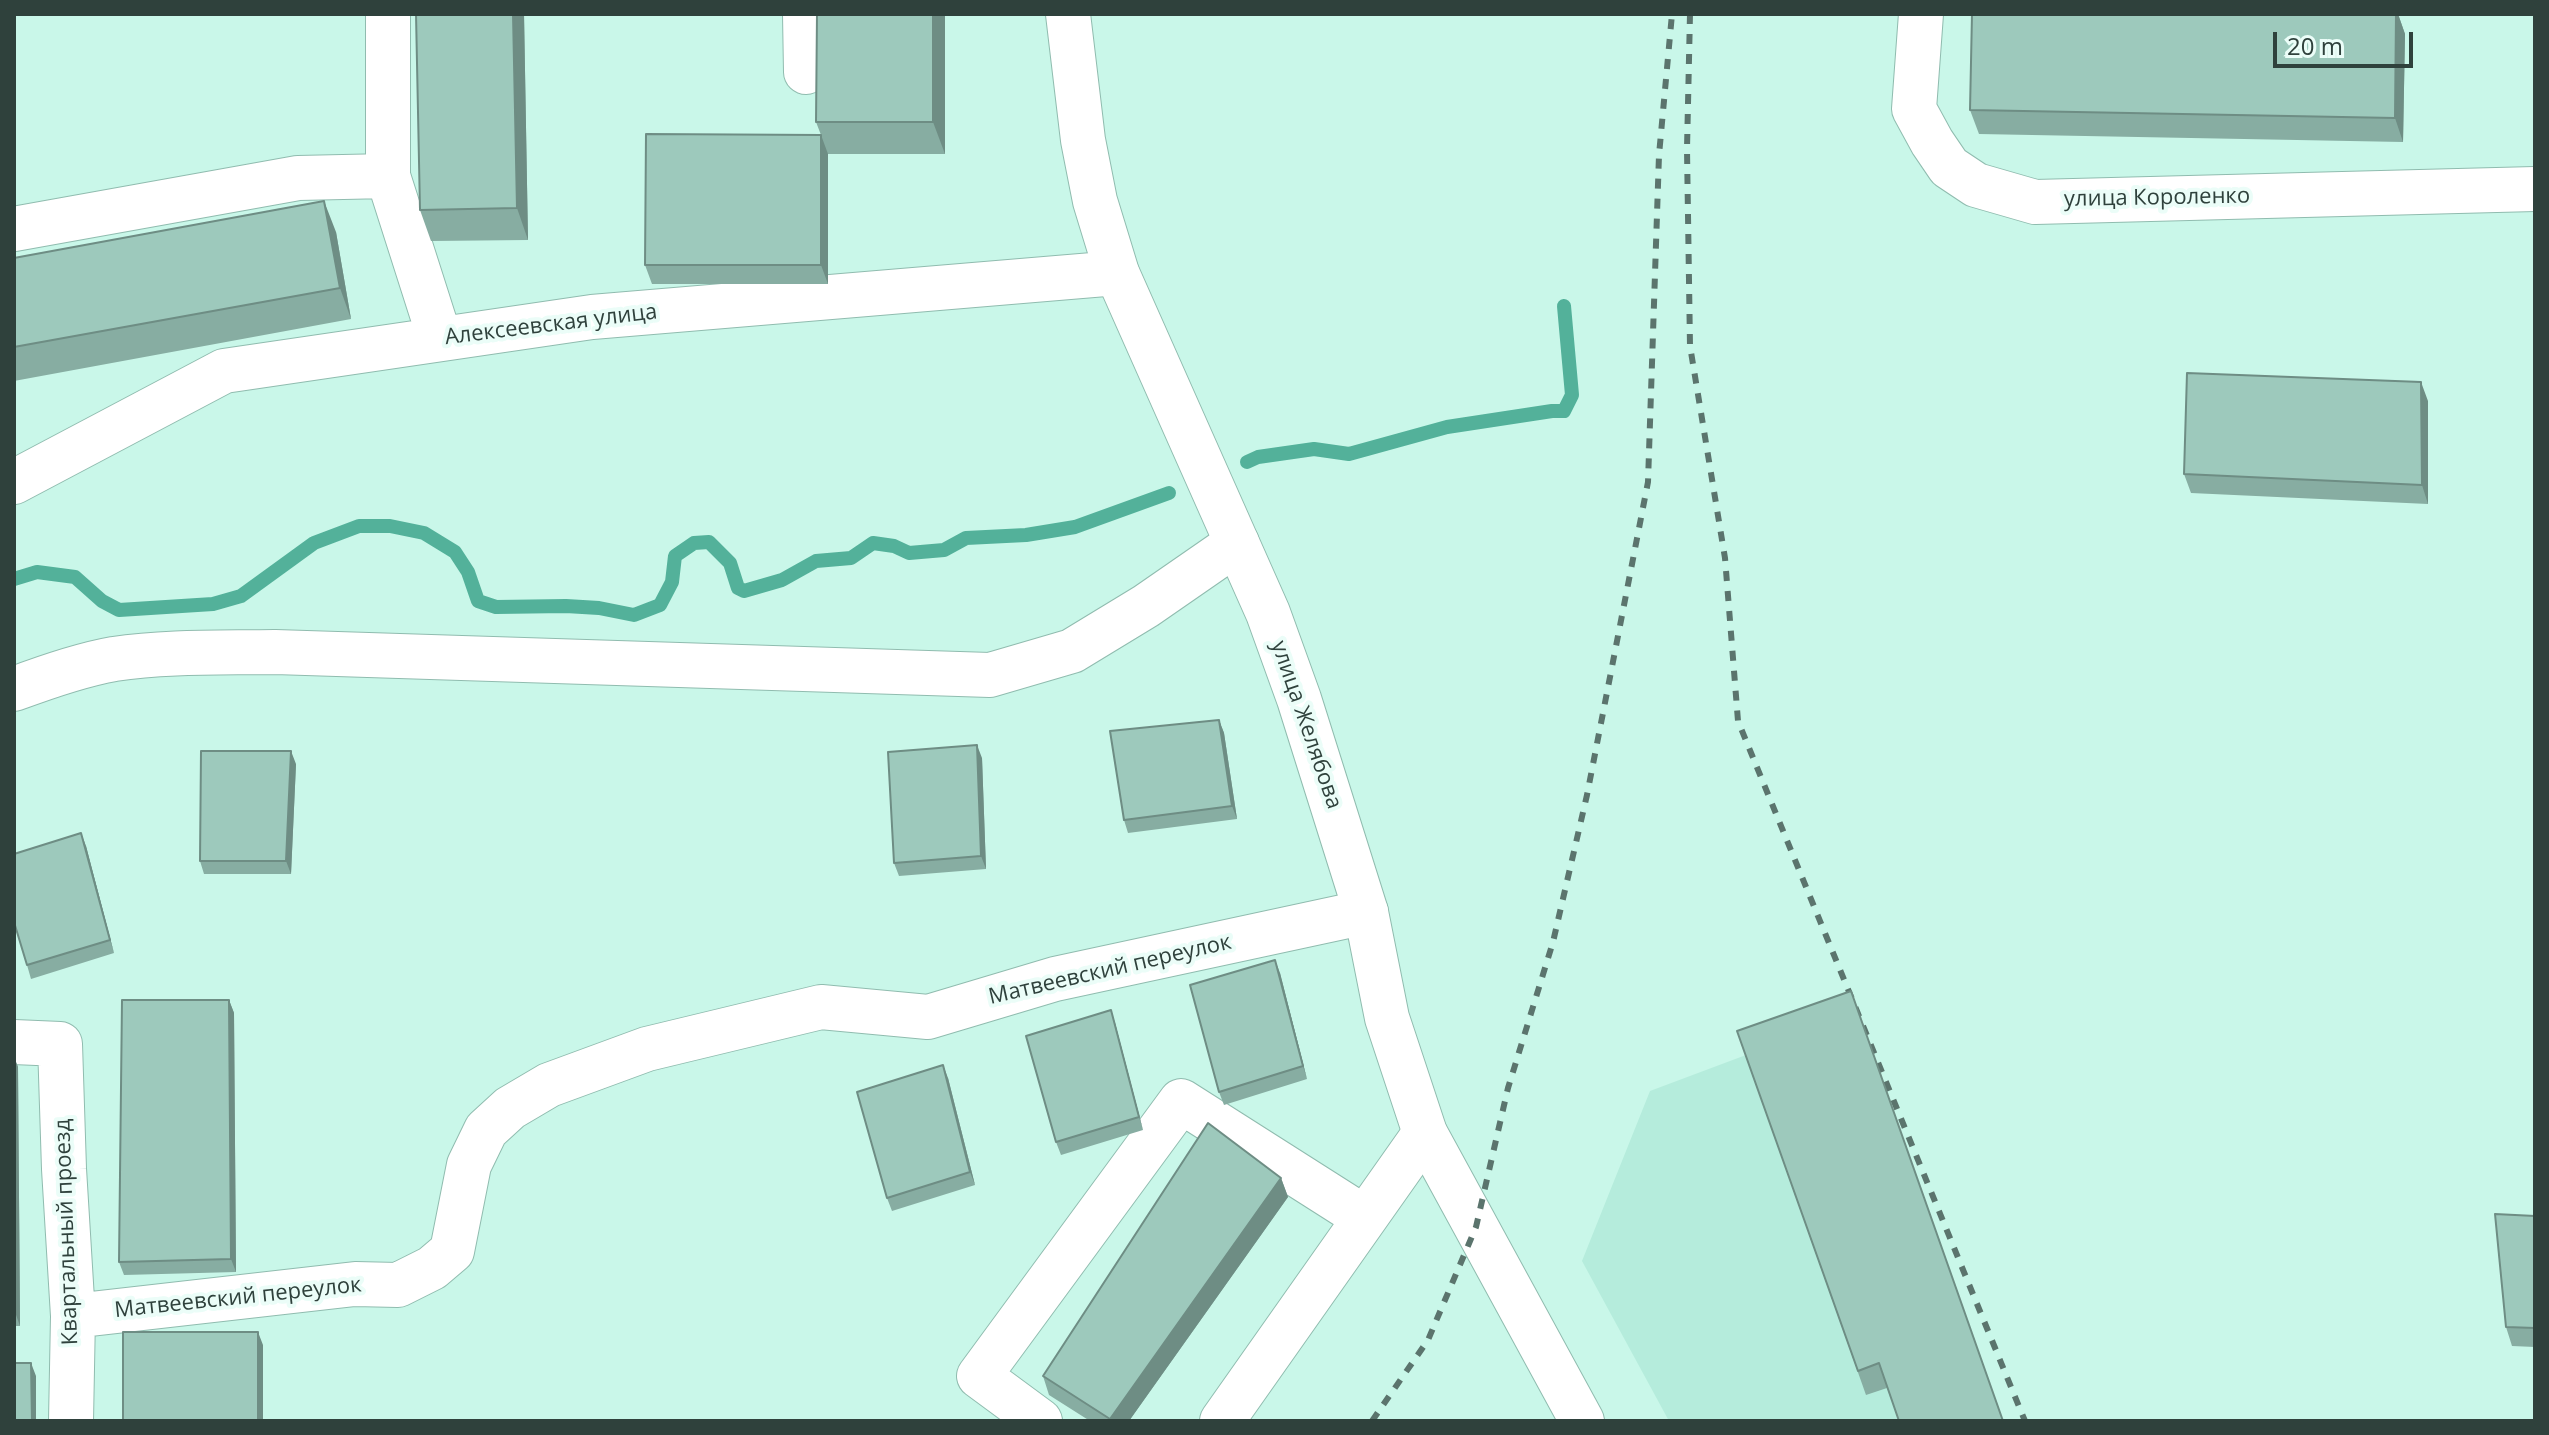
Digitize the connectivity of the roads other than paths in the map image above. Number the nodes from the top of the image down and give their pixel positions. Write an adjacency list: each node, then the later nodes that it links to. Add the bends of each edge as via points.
1 (388, 14): 6 (street)
2 (805, 14): 5 (street)
3 (1068, 14): 9 (street, улица Желябова, via 1083,140)
4 (1921, 14): 7 (street, улица Короленко, via 1914,109 1949,167 1976,185 2035,202)
5 (806, 72)
6 (388, 176): 8 (street, via 298,178); 10 (street)
7 (2535, 189)
8 (14, 229)
9 (1117, 273): 10 (street, Алексеевская улица, via 592,317); 12 (street, улица Желябова)
10 (440, 339): 11 (street, Алексеевская улица, via 224,371)
11 (14, 482)
12 (1237, 543): 13 (street, via 1072,651 990,675 179,654 114,659); 14 (street, улица Желябова, via 1299,699)
13 (14, 689)
14 (1366, 912): 16 (street, улица Желябова, via 1387,1018); 18 (street, Матвеевский переулок, via 1055,979 928,1017 821,1007 647,1049 549,1085 486,1130 469,1165 452,1251 398,1285 355,1284)
15 (14, 1042): 18 (street, Квартальный проезд, via 60,1044)
16 (1425, 1133): 17 (street); 22 (street, улица Желябова)
17 (1365, 1218): 20 (street, via 1181,1101 979,1376); 21 (street)
18 (73, 1316): 19 (street, Квартальный проезд)
19 (71, 1421)
20 (1040, 1421)
21 (1222, 1421)
22 (1582, 1421)

